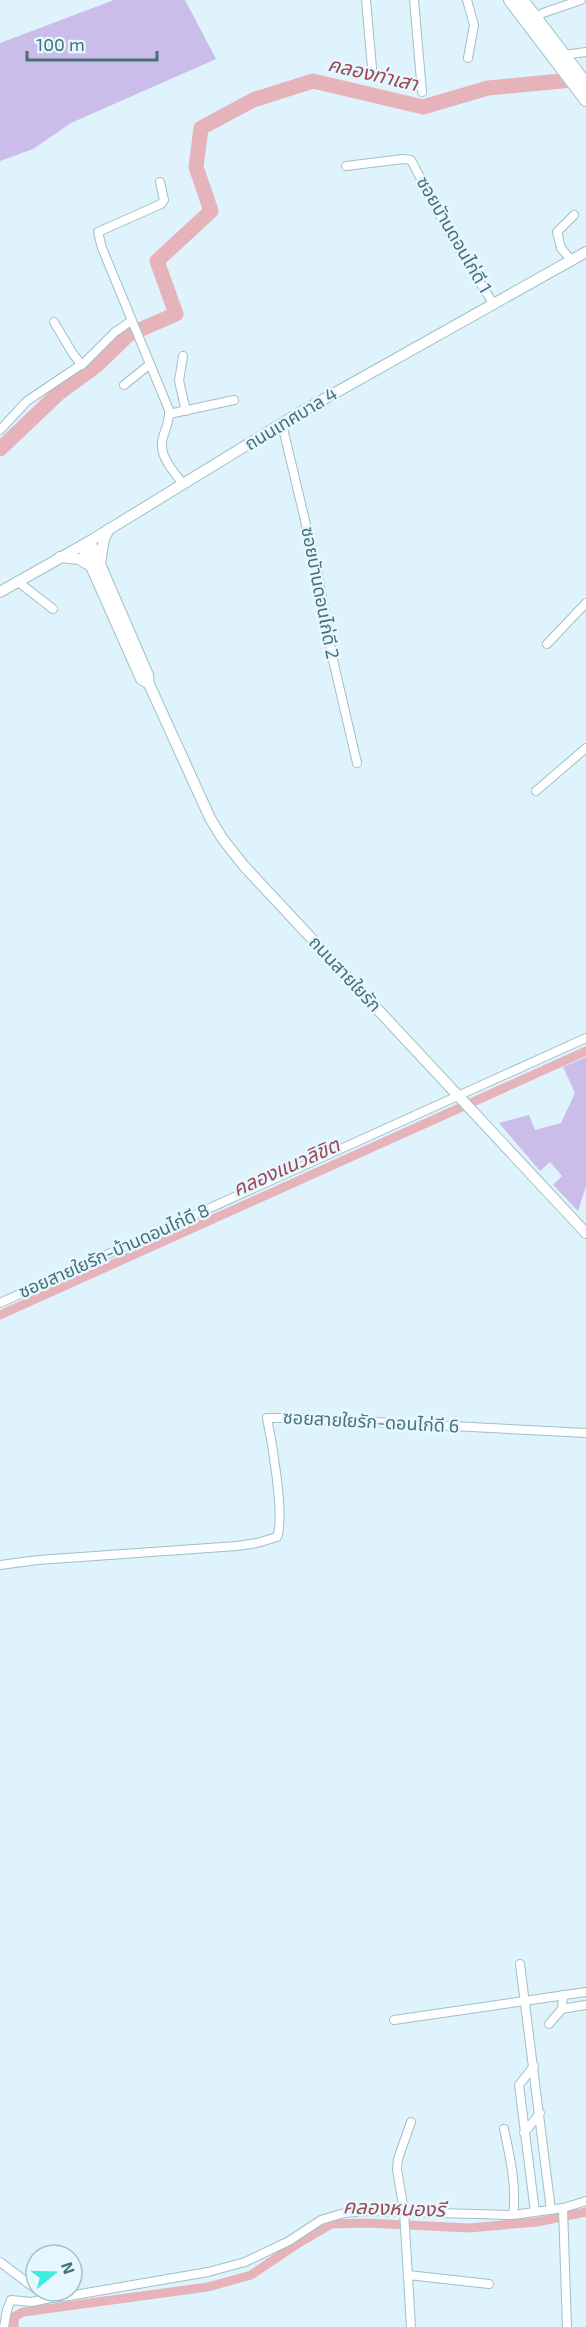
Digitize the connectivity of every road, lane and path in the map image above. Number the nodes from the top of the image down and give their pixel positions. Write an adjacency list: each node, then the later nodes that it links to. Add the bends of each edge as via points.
1 (366, 0): 11 (street)
2 (414, 0): 12 (street)
3 (467, 0): 9 (street, via 474,26)
4 (510, 0): 7 (main road)
5 (522, 0): 7 (main road)
6 (581, 0): 7 (street)
7 (531, 20): 10 (main road)
8 (586, 52): 10 (street)
9 (468, 58)
10 (566, 63): 13 (main road)
11 (372, 68)
12 (422, 92)
13 (584, 92)
14 (346, 166): 19 (street, ซอยบัานดอนไก่ดี 1, via 411,160 447,229)
15 (160, 182): 21 (street, via 164,200 161,204 98,231)
16 (574, 215): 18 (street, via 557,232 561,248)
17 (586, 252): 18 (street, ถนนเทศบาล 4)
18 (571, 260): 19 (street, ถนนเทศบาล 4)
19 (494, 305): 29 (street, ถนนเทศบาล 4)
20 (54, 322): 23 (street)
21 (133, 326): 23 (street, via 116,332); 24 (street)
22 (183, 356): 27 (street, via 179,381)
23 (82, 365): 30 (street, via 27,400)
24 (149, 365): 25 (street); 28 (street)
25 (124, 385)
26 (234, 400): 27 (street)
27 (186, 411): 28 (street)
28 (169, 414): 31 (street, via 162,444 164,454)
29 (282, 424): 31 (street, ถนนเทศบาล 4); 42 (street, ซอยบัานดอนไก่ดี 2)
30 (0, 430)
31 (183, 484): 32 (street, ถนนเทศบาล 4)
32 (110, 529): 33 (street, ถนนเทศบาล 4); 35 (street)
33 (86, 543): 34 (street, ถนนเทศบาล 4); 35 (street, ถนนสายใยรัก)
34 (60, 557): 35 (street); 36 (street, ถนนเทศบาล 4)
35 (96, 566): 45 (street, ถนนสายใยรัก, via 201,800 222,838 243,866)
36 (17, 581): 37 (street, ถนนเทศบาล 4); 39 (street)
37 (0, 592)
38 (586, 603): 40 (street)
39 (53, 609)
40 (547, 644)
41 (586, 748): 43 (street)
42 (357, 763)
43 (536, 791)
44 (586, 1038): 45 (street, ซอยสายใยรัก-บ้านดอนไก่ดี 8)
45 (459, 1097): 46 (street, ถนนสายใยรัก); 47 (street, ซอยสายใยรัก-บ้านดอนไก่ดี 8)
46 (586, 1233)
47 (0, 1303)
48 (586, 1433): 49 (street, ซอยสายใยรัก-ดอนไก่ดี 6, via 267,1418 280,1529 277,1537 258,1544)
49 (0, 1565)
50 (520, 1964): 53 (street)
51 (586, 1992): 52 (street)
52 (563, 1995): 53 (street); 55 (street)
53 (526, 2001): 56 (street); 58 (street)
54 (586, 2005): 55 (street)
55 (562, 2009): 57 (street)
56 (394, 2020)
57 (549, 2024)
58 (534, 2066): 59 (street); 62 (street, via 519,2085)
59 (540, 2113): 62 (street); 65 (street)
60 (411, 2122): 66 (street, via 397,2169)
61 (504, 2129): 68 (street, via 514,2184)
62 (524, 2133): 67 (street)
63 (586, 2201): 64 (street)
64 (562, 2208): 65 (street); 77 (street)
65 (552, 2210): 67 (street)
66 (404, 2211): 68 (street); 70 (street); 73 (street, via 333,2215 245,2262)
67 (535, 2212): 68 (street)
68 (513, 2215)
69 (0, 2262): 71 (street)
70 (408, 2275): 72 (street); 76 (street)
71 (24, 2280)
72 (489, 2284)
73 (84, 2292)
74 (24, 2301): 75 (street, via 15,2299 8,2307)
75 (4, 2327)
76 (411, 2327)
77 (567, 2327)

